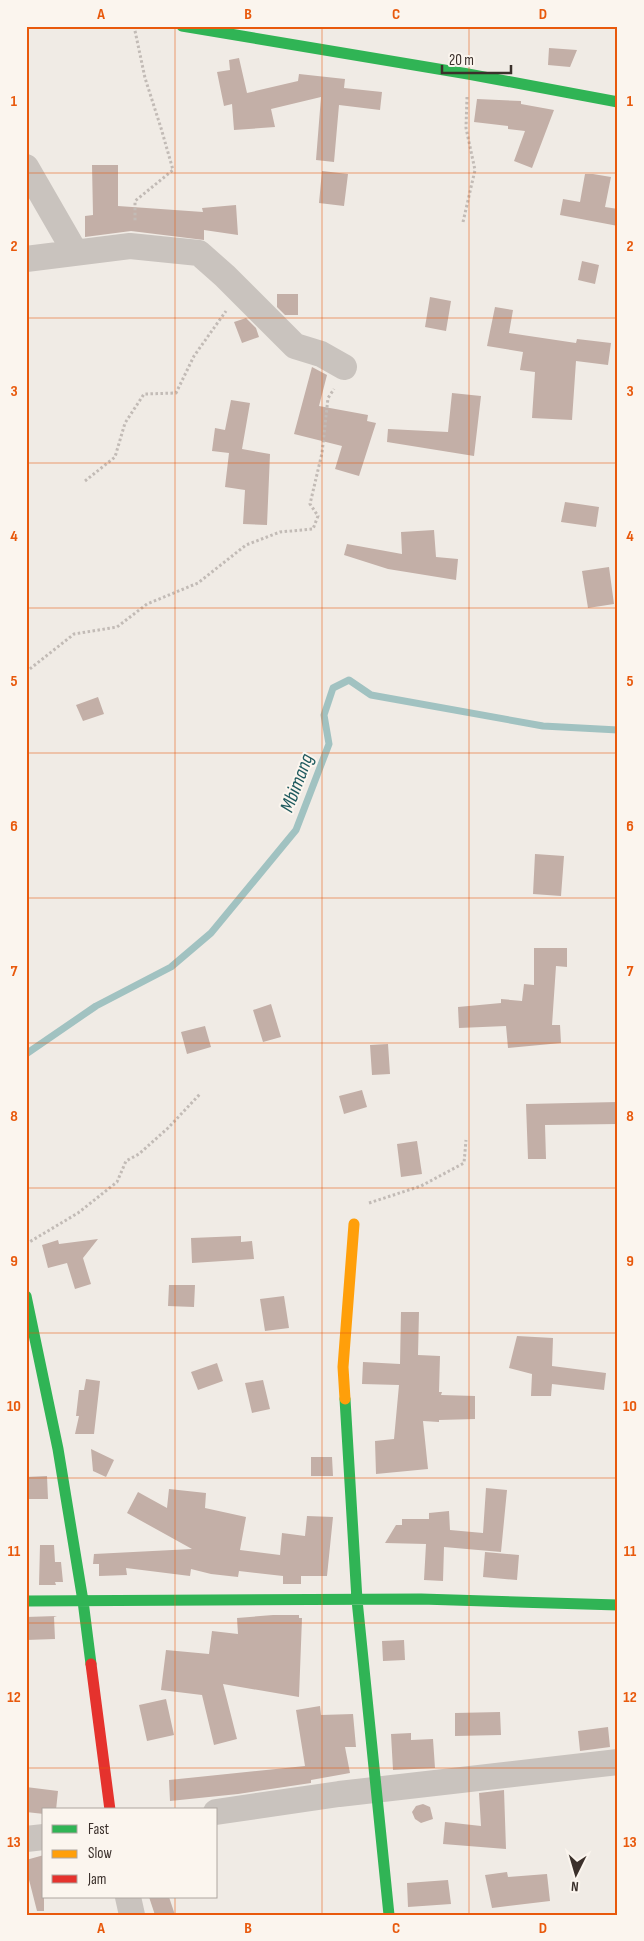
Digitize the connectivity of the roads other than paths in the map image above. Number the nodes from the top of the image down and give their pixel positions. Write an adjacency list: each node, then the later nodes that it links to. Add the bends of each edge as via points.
1 (182, 26): 2 (street)
2 (618, 102)
3 (26, 166): 4 (street)
4 (75, 252): 5 (street); 6 (street, via 135,247 199,253 295,346 321,354)
5 (26, 259)
6 (344, 367)
7 (354, 1224): 9 (street, via 343,1367)
8 (26, 1296): 11 (street, via 58,1449)
9 (357, 1600): 11 (street); 12 (street); 14 (street)
10 (26, 1601): 11 (street)
11 (83, 1601): 15 (street)
12 (618, 1605)
13 (618, 1762): 14 (street)
14 (375, 1789): 16 (street); 21 (street)
15 (110, 1808)
16 (218, 1812)
17 (42, 1837): 18 (street)
18 (26, 1839)
19 (128, 1898): 20 (street)
20 (132, 1915)
21 (389, 1915)

